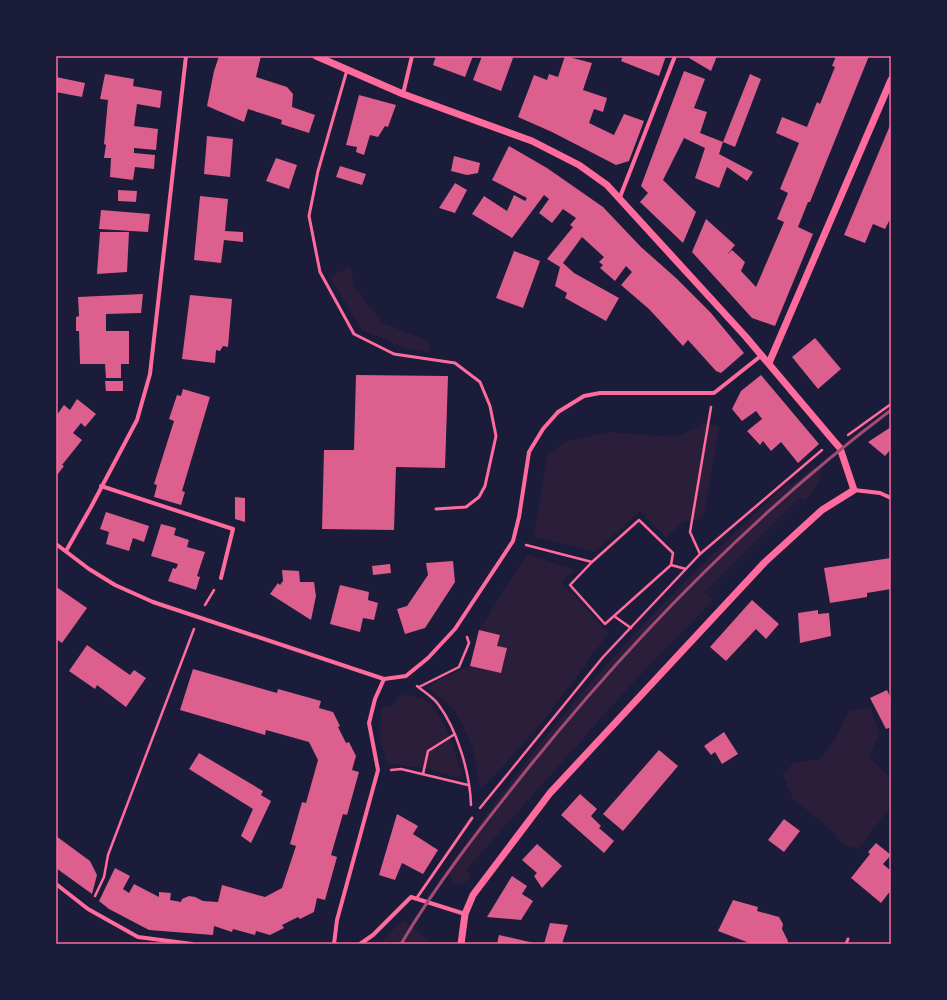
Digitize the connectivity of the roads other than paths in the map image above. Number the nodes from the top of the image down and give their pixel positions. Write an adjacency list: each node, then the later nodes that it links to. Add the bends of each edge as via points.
1 (186, 56): 11 (street, via 150,374 136,420)
2 (316, 56): 5 (street)
3 (412, 56): 7 (street)
4 (675, 56): 8 (street)
5 (347, 70): 7 (street); 14 (lane, via 318,170 310,216 320,272 354,334 394,354 455,363 480,382 492,414 496,436 479,497 466,507)
6 (891, 80): 10 (street)
7 (403, 94): 8 (street, via 532,141 579,165)
8 (620, 197): 9 (street)
9 (762, 355): 10 (street); 18 (street, via 714,393 600,393 584,396 558,412 542,429 529,452 513,541 461,620 428,658 406,676)
10 (768, 363): 12 (street, via 840,448)
11 (101, 486): 16 (street); 17 (street, via 233,529)
12 (854, 490): 13 (street, via 880,493); 22 (street, via 822,510 765,562 550,793 473,895)
13 (891, 498)
14 (436, 509)
15 (56, 544): 16 (street)
16 (66, 551): 18 (street, via 115,585 153,602)
17 (221, 578)
18 (384, 679): 25 (street, via 375,699 369,723 378,770 337,920)
19 (472, 818): 21 (lane)
20 (56, 884): 24 (street, via 88,909 138,937)
21 (416, 899): 22 (street); 26 (street, via 411,897)
22 (466, 914): 27 (street)
23 (848, 939): 28 (lane)
24 (192, 944)
25 (334, 944)
26 (360, 944)
27 (461, 944)
28 (846, 944)

